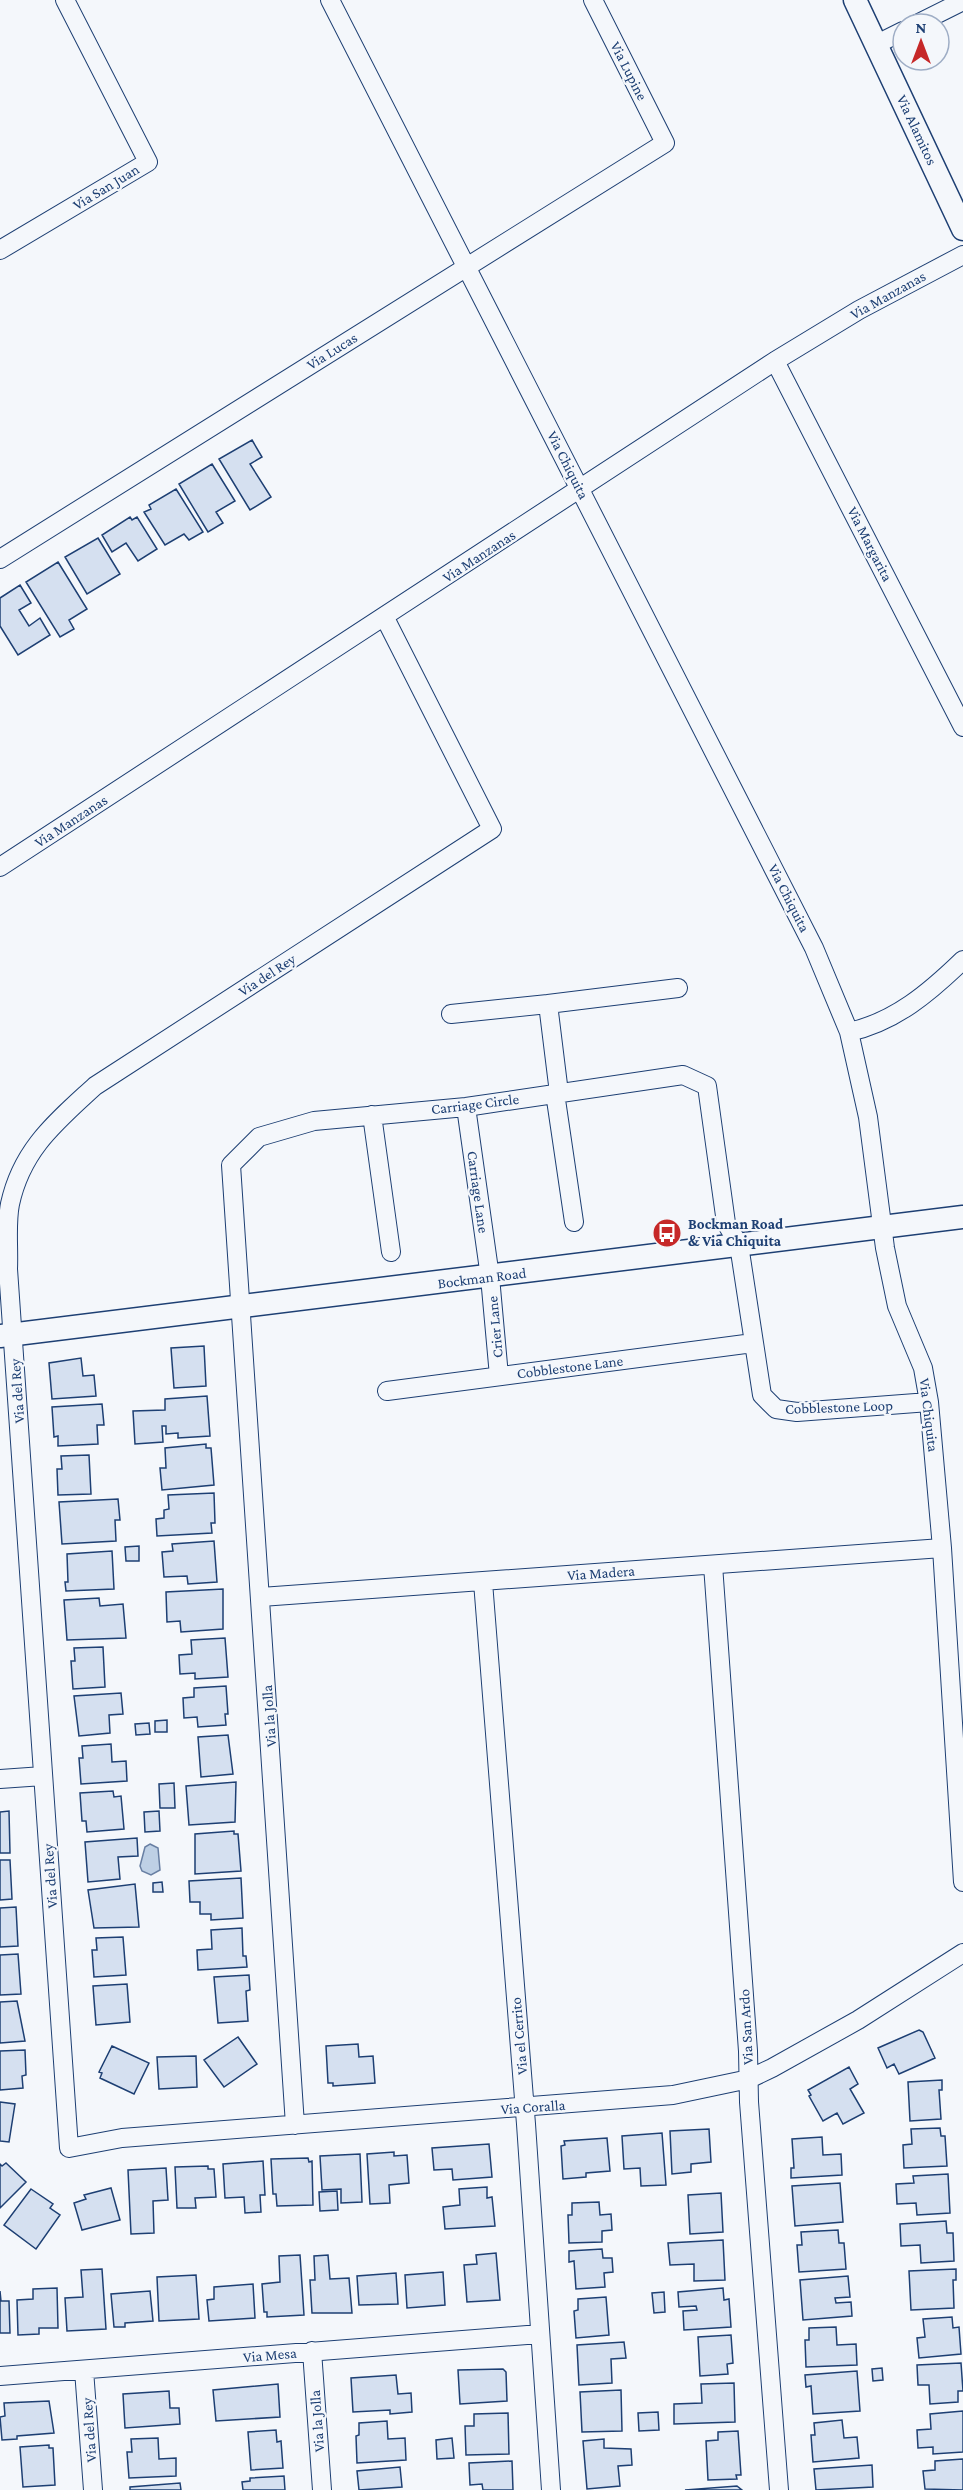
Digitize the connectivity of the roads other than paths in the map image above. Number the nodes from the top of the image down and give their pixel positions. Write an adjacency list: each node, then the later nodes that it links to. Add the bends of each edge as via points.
1 (65, 0): 11 (street, Via San Juan, via 148,162)
2 (330, 0): 13 (street, Via Chiquita)
3 (593, 0): 9 (street, Via Lupine)
4 (855, 0): 8 (street, Via Alamitos)
5 (963, 1): 6 (street)
6 (941, 12)
7 (891, 37): 8 (street)
8 (877, 44): 10 (street, Via Alamitos)
9 (665, 143): 13 (street, Via Lucas)
10 (963, 229)
11 (0, 250)
12 (963, 255): 14 (street, Via Manzanas, via 859,310)
13 (467, 266): 15 (street, Via Chiquita); 16 (street, Via Lucas)
14 (775, 361): 15 (street, Via Manzanas); 18 (street, Via Margarita)
15 (581, 489): 17 (street, Via Manzanas); 24 (street, Via Chiquita, via 814,948)
16 (0, 559)
17 (385, 618): 19 (street, Via Manzanas); 35 (street, Via del Rey, via 492,829 95,1086 44,1133 25,1164 10,1205)
18 (963, 727)
19 (0, 867)
20 (963, 960): 24 (street, via 923,998 871,1028)
21 (678, 988): 22 (street)
22 (548, 1004): 23 (street); 25 (street)
23 (451, 1014)
24 (849, 1032): 30 (street, Via Chiquita, via 868,1117)
25 (557, 1093): 26 (street, Carriage Circle); 29 (street); 31 (street, Carriage Circle, via 682,1075 707,1086 726,1223)
26 (466, 1107): 27 (street, Carriage Circle); 33 (street, Carriage Lane)
27 (372, 1115): 32 (street); 34 (street, Carriage Circle, via 314,1121 259,1137 231,1165)
28 (963, 1218): 30 (street, Bockman Road)
29 (574, 1222)
30 (882, 1227): 31 (street, Bockman Road); 39 (street, Via Chiquita, via 897,1306 923,1368)
31 (739, 1245): 33 (street, Bockman Road); 36 (street, Cobblestone Loop)
32 (391, 1252)
33 (490, 1277): 34 (street, Bockman Road); 37 (street, Crier Lane)
34 (240, 1306): 35 (street, Bockman Road); 43 (street, Via la Jolla)
35 (7, 1335): 44 (street, Via del Rey)
36 (753, 1343): 37 (street, Cobblestone Lane); 39 (street, Cobblestone Loop, via 762,1395 776,1409 797,1412)
37 (499, 1376): 38 (street, Cobblestone Lane)
38 (387, 1391)
39 (929, 1402): 40 (street, Via Chiquita)
40 (942, 1548): 41 (street, Via Madera); 46 (street, Via Chiquita)
41 (713, 1565): 42 (street, Via Madera); 48 (street, Via San Ardo)
42 (483, 1582): 43 (street, Via Madera); 49 (street, Via el Cerrito)
43 (261, 1597): 50 (street, Via la Jolla)
44 (43, 1776): 45 (street); 51 (street, Via del Rey)
45 (0, 1779)
46 (963, 1882)
47 (963, 1953): 48 (street, Via Coralla, via 858,2020)
48 (749, 2079): 49 (street, Via Coralla, via 673,2095); 59 (street, Via San Ardo)
49 (525, 2108): 50 (street, Via Coralla); 52 (street, Via el Cerrito)
50 (295, 2125): 51 (street, Via Coralla, via 122,2138)
51 (69, 2148)
52 (540, 2334): 53 (street, Via Mesa); 58 (street, Via el Cerrito)
53 (312, 2351): 54 (street, Via Mesa); 57 (street, Via la Jolla)
54 (84, 2370): 55 (street, Via Mesa); 56 (street, Via del Rey)
55 (0, 2376)
56 (93, 2490)
57 (322, 2490)
58 (551, 2490)
59 (779, 2490)

